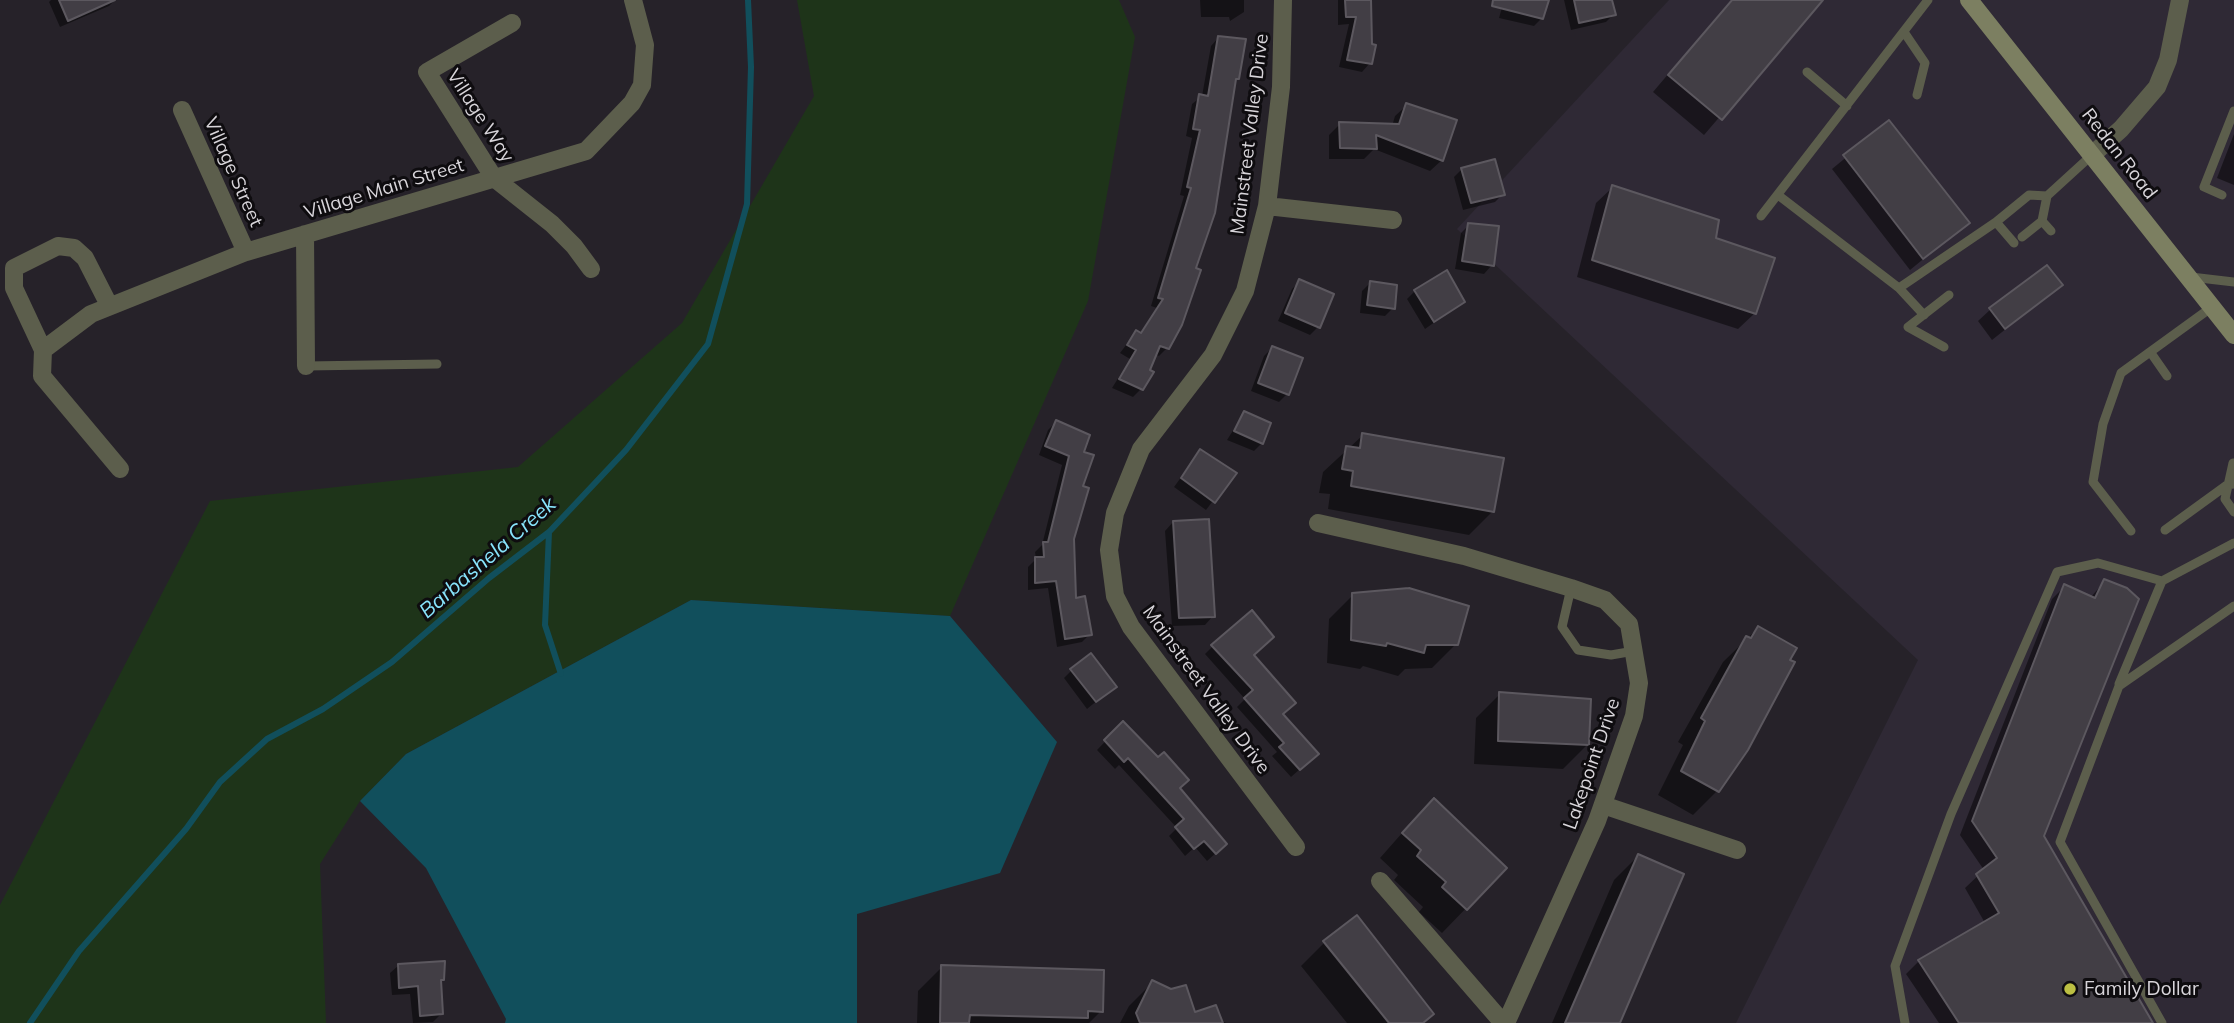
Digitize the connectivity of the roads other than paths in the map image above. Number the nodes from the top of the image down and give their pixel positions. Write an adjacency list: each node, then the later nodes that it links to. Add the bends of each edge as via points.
1 (634, 0): 14 (street, Village Main Street, via 645,44 642,85 632,103 586,151)
2 (1283, 0): 18 (street, Mainstreet Valley Drive, via 1281,87)
3 (1928, 0): 7 (lane)
4 (1969, 0): 13 (main road, Redan Road)
5 (2180, 0): 13 (street, via 2168,60 2157,87)
6 (512, 23): 14 (street, Village Way, via 427,72)
7 (1904, 32): 9 (lane, via 1925,63); 10 (lane)
8 (1807, 72): 10 (lane)
9 (1917, 95)
10 (1847, 106): 15 (lane)
11 (182, 110): 27 (street, Village Street)
12 (2234, 111): 16 (lane, via 2204,187)
13 (2092, 154): 17 (lane); 29 (main road, Redan Road)
14 (494, 178): 24 (street, Village Main Street); 28 (street, Village Way, via 552,224)
15 (1778, 195): 19 (lane); 31 (lane)
16 (2221, 195)
17 (2047, 196): 21 (lane); 22 (lane, via 2029,195)
18 (1267, 206): 20 (street); 57 (street, Mainstreet Valley Drive, via 1256,256 1230,325 1193,385 1141,449 1115,513 1109,550 1115,596 1131,627)
19 (1761, 216)
20 (1393, 220)
21 (2042, 221): 23 (lane); 25 (lane)
22 (1996, 222): 26 (lane); 31 (lane)
23 (2051, 231)
24 (305, 234): 27 (street, Village Main Street); 41 (street)
25 (2022, 237)
26 (2014, 243)
27 (246, 252): 33 (street, Village Main Street)
28 (590, 269)
29 (2189, 277): 30 (lane); 34 (main road, Redan Road)
30 (2234, 282)
31 (1899, 288): 35 (lane)
32 (1949, 295): 35 (lane)
33 (109, 305): 38 (street, Village Main Street); 38 (street, via 85,258 74,248 58,246 14,268 14,288)
34 (2212, 307): 36 (main road, Redan Road); 39 (lane)
35 (1924, 314): 37 (lane, via 1908,327)
36 (2233, 330)
37 (1944, 348)
38 (43, 350): 44 (street, via 42,376)
39 (2151, 353): 42 (lane); 49 (lane, via 2121,373 2103,424 2093,482)
40 (437, 364): 41 (lane)
41 (306, 366)
42 (2167, 376)
43 (2233, 463): 45 (lane)
44 (120, 469)
45 (2230, 485): 46 (lane, via 2225,499); 48 (lane)
46 (2234, 512)
47 (1318, 523): 52 (street, Lakepoint Drive, via 1464,556)
48 (2165, 530)
49 (2131, 531)
50 (2234, 543): 51 (lane)
51 (2162, 581): 55 (lane); 61 (lane, via 2098,563 2057,572 1951,814 1895,966)
52 (1571, 588): 54 (street, Lakepoint Drive, via 1605,600 1629,624); 54 (lane, via 1562,627 1578,649 1611,655)
53 (2234, 606): 55 (lane)
54 (1633, 651): 56 (street, Lakepoint Drive, via 1639,683 1634,716)
55 (2119, 686): 62 (lane, via 2060,842)
56 (1603, 805): 58 (street); 60 (street, Lakepoint Drive)
57 (1296, 847)
58 (1737, 849)
59 (1380, 881): 60 (street, Lakepoint Drive)
60 (1504, 1023)
61 (1905, 1023)
62 (2162, 1023)

